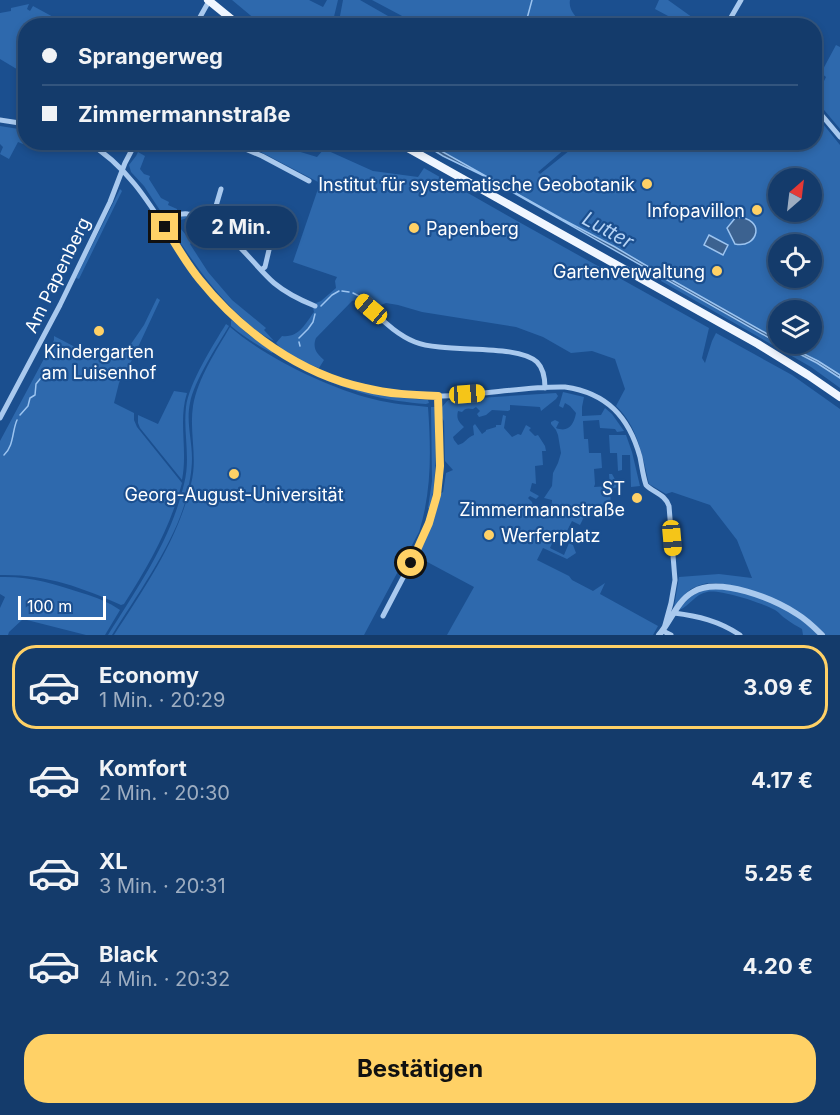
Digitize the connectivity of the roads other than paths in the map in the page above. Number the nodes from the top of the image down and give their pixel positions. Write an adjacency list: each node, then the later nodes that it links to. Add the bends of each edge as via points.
1 (209, 0): 3 (street); 4 (main road)
2 (741, 0): 5 (street)
3 (199, 18)
4 (230, 18)
5 (731, 18)
6 (822, 116): 9 (street)
7 (0, 120): 8 (street)
8 (18, 123)
9 (840, 137)
10 (98, 150): 14 (street)
11 (132, 150): 14 (street, Am Papenberg)
12 (248, 150): 15 (street)
13 (411, 150): 25 (main road, via 758,344)
14 (122, 171): 19 (street); 26 (street, Am Papenberg, via 60,305)
15 (309, 181)
16 (220, 189): 18 (street)
17 (276, 220): 20 (street)
18 (210, 221): 19 (street, via 186,213); 20 (street)
19 (162, 223): 24 (street, via 216,299 277,350 354,386)
20 (261, 270): 22 (street, via 279,288)
21 (360, 300): 23 (street, via 389,327 416,343 530,357 543,370)
22 (315, 306)
23 (545, 388): 24 (street); 29 (street, via 578,390 613,407 634,438 646,486 668,502 675,580)
24 (438, 396): 28 (street, via 437,495 425,534)
25 (840, 397)
26 (0, 418)
27 (674, 613): 29 (street); 31 (street, via 714,621); 32 (street, via 692,592 718,586 774,602 805,619)
28 (383, 616)
29 (661, 634): 30 (street)
30 (672, 635)
31 (740, 635)
32 (822, 635)

